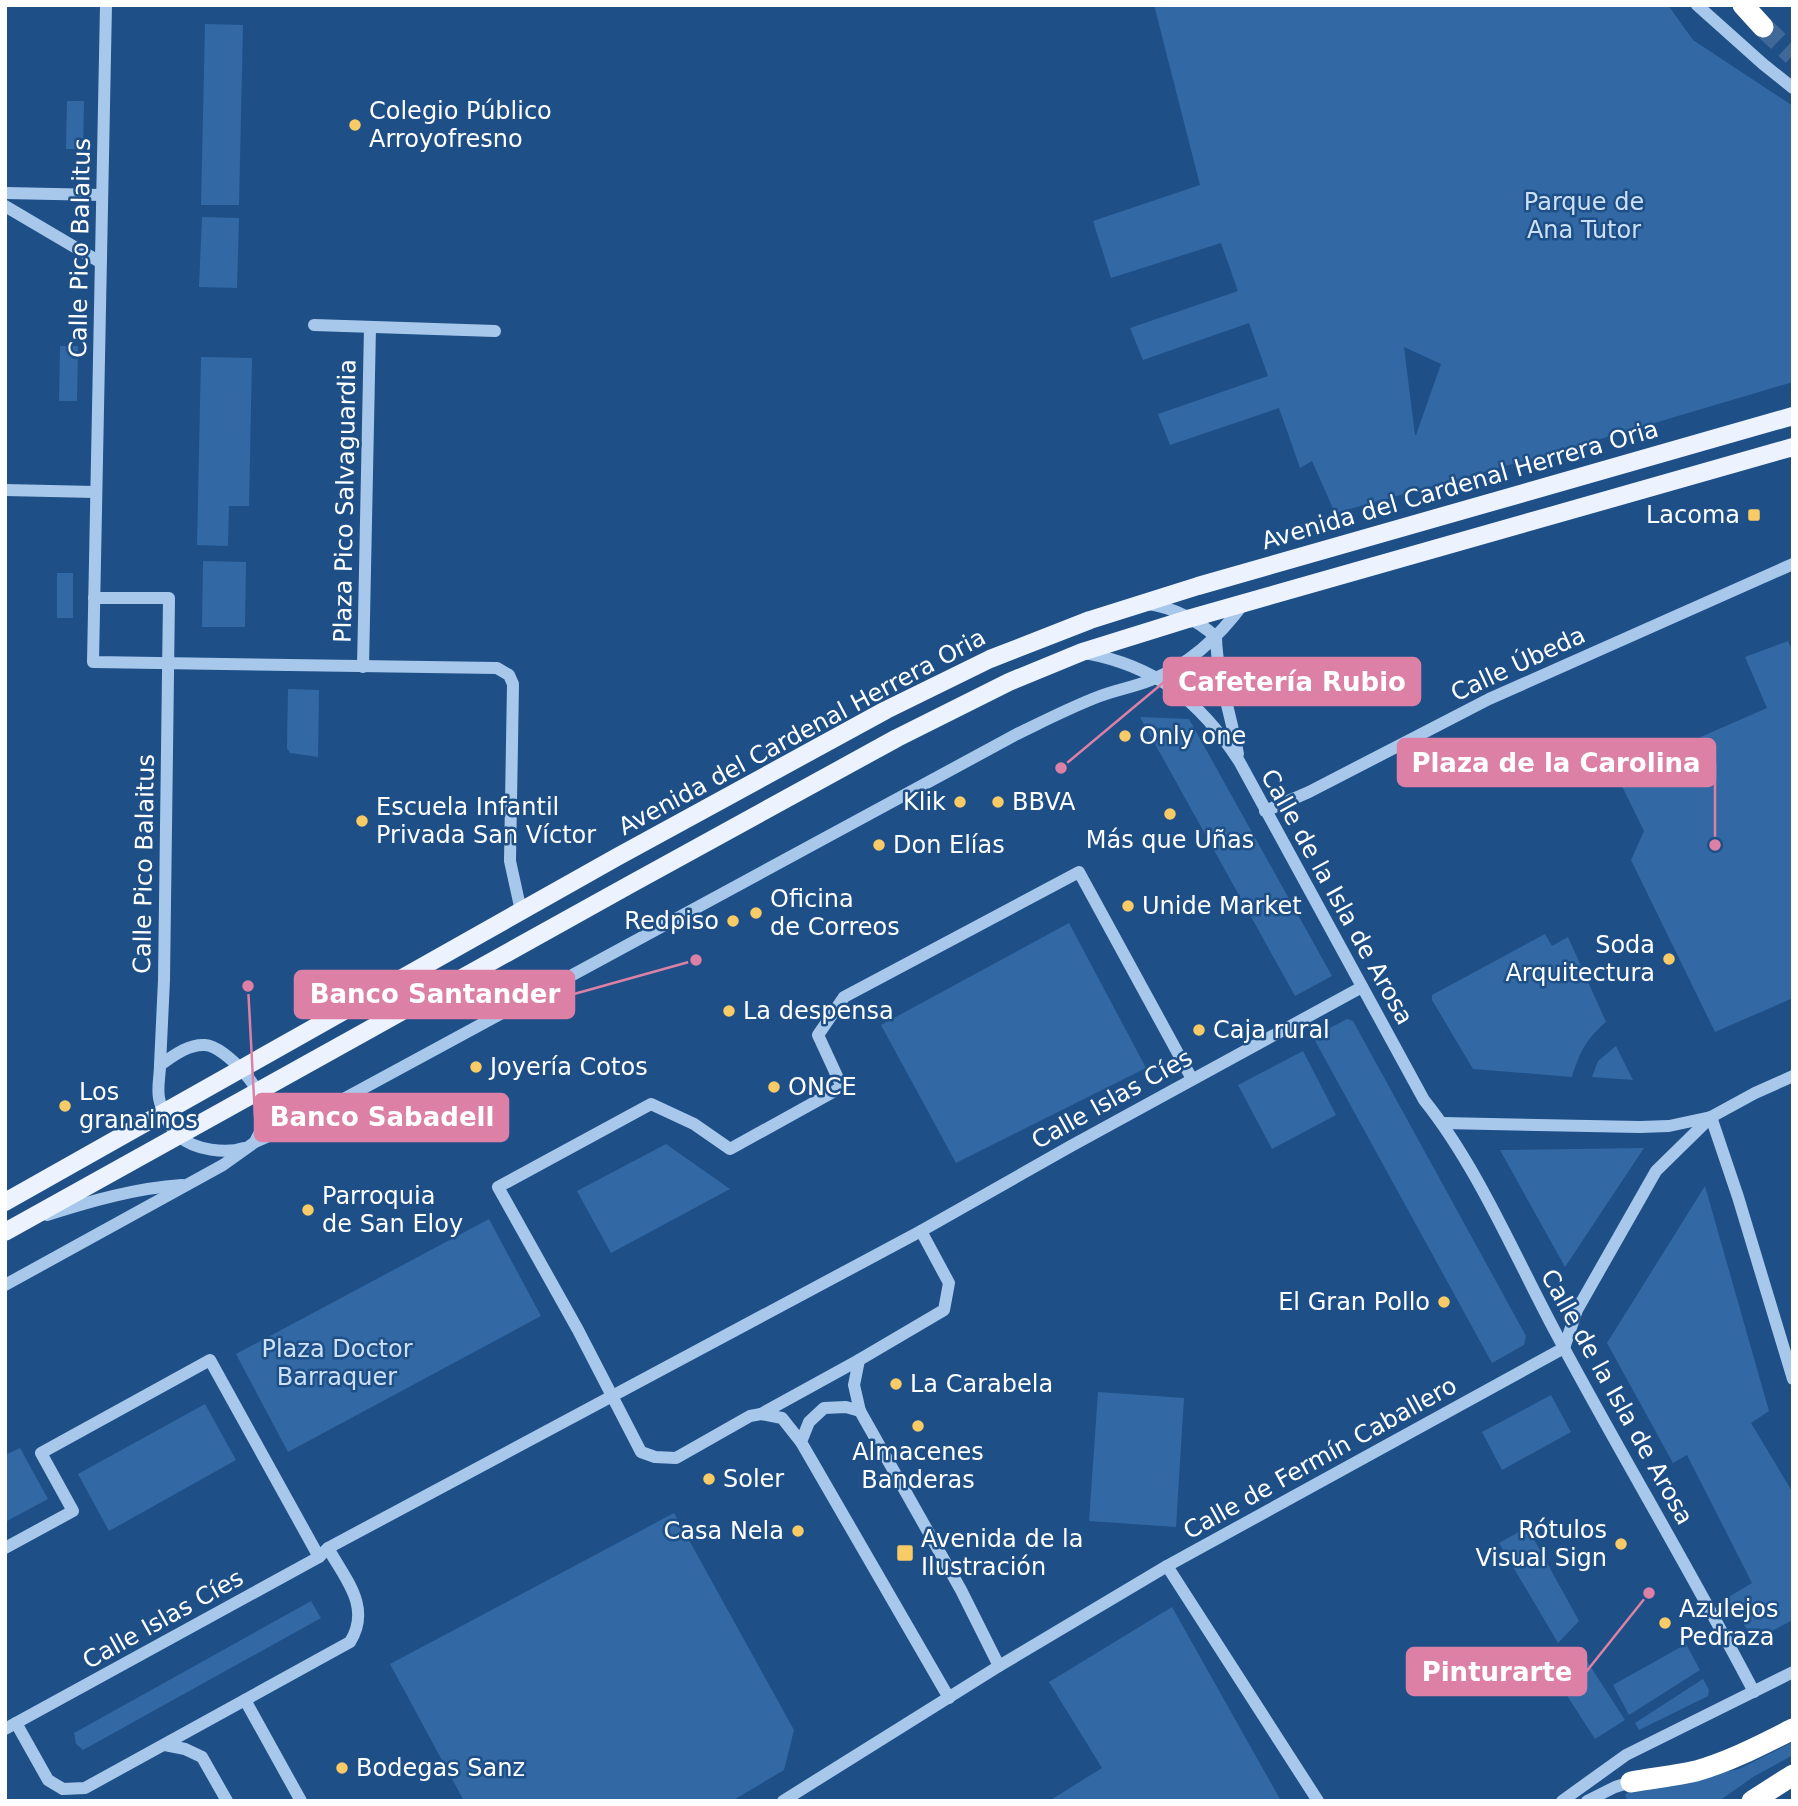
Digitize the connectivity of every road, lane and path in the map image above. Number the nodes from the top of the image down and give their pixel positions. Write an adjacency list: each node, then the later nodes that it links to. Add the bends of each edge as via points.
1 (106, 5): 7 (street, Calle Pico Balaitus)
2 (1698, 5): 5 (street)
3 (1743, 5): 4 (highway)
4 (1763, 27)
5 (1793, 88)
6 (5, 193): 7 (street)
7 (102, 195): 9 (street, Calle Pico Balaitus)
8 (5, 206): 9 (street)
9 (100, 262): 16 (street, Calle Pico Balaitus)
10 (314, 325): 11 (street, Plaza Pico Salvaguardia)
11 (370, 327): 12 (street, Plaza Pico Salvaguardia); 25 (street, Plaza Pico Salvaguardia)
12 (495, 331)
13 (1793, 416): 20 (main road, Avenida del Cardenal Herrera Oria)
14 (1793, 447): 19 (main road, Avenida del Cardenal Herrera Oria)
15 (5, 490): 16 (street)
16 (95, 492): 18 (street, Calle Pico Balaitus)
17 (1793, 564): 30 (street, Calle Úbeda, via 1489,699)
18 (94, 598): 24 (street, Calle Pico Balaitus, via 93,662); 24 (street, Calle Pico Balaitus, via 169,598)
19 (1244, 603): 21 (main road, Avenida del Cardenal Herrera Oria); 22 (street, Avenida del Cardenal Herrera Oria)
20 (1142, 604): 21 (street, via 1172,609); 31 (main road, Avenida del Cardenal Herrera Oria, via 1042,637 958,674)
21 (1188, 619): 22 (street); 23 (main road, Avenida del Cardenal Herrera Oria)
22 (1216, 637): 26 (street, Avenida del Cardenal Herrera Oria, via 1190,660); 29 (street, Calle de la Isla de Arosa, via 1218,669)
23 (1082, 652): 26 (street); 37 (main road, Avenida del Cardenal Herrera Oria, via 1009,682 897,738)
24 (168, 663): 25 (street, Calle Pico Balaitus); 33 (street, Calle Pico Balaitus)
25 (363, 667): 31 (street, Plaza Pico Salvaguardia, via 497,668 509,675 513,684 510,861)
26 (1157, 677): 27 (street, Avenida del Cardenal Herrera Oria); 28 (street, Calle de la Isla de Arosa)
27 (1128, 688): 28 (street); 42 (street, Avenida del Cardenal Herrera Oria, via 1017,734)
28 (1177, 691): 29 (street, Calle de la Isla de Arosa, via 1213,725)
29 (1239, 761): 30 (street, Calle de la Isla de Arosa)
30 (1265, 811): 32 (street, Calle de la Isla de Arosa)
31 (521, 911): 34 (main road, Avenida del Cardenal Herrera Oria)
32 (1362, 986): 36 (street, Calle Islas Cíes); 40 (street, Calle de la Isla de Arosa, via 1424,1101)
33 (160, 1065): 34 (street, via 190,1048 206,1045 224,1052); 38 (street)
34 (240, 1069): 37 (street); 38 (main road, Avenida del Cardenal Herrera Oria)
35 (1793, 1076): 39 (street)
36 (1192, 1079): 46 (street, Calle Islas Cíes); 51 (street, via 1079,872 844,997 818,1035 842,1087 730,1149 694,1124 651,1104 498,1186)
37 (259, 1092): 41 (main road, Avenida del Cardenal Herrera Oria); 42 (street, via 266,1116)
38 (163, 1112): 41 (street); 44 (main road, Avenida del Cardenal Herrera Oria)
39 (1711, 1117): 40 (street, via 1640,1127); 48 (street, via 1656,1171 1577,1310); 50 (street)
40 (1443, 1123): 48 (street, Calle de la Isla de Arosa)
41 (179, 1137): 42 (street, Avenida del Cardenal Herrera Oria, via 203,1148 236,1150); 45 (main road, Avenida del Cardenal Herrera Oria)
42 (251, 1145): 43 (street, Avenida del Cardenal Herrera Oria)
43 (186, 1185): 45 (street, Avenida del Cardenal Herrera Oria, via 95,1200); 47 (street, Avenida del Cardenal Herrera Oria)
44 (5, 1202)
45 (13, 1228)
46 (921, 1231): 49 (street, via 949,1283 944,1310); 51 (street, Calle Islas Cíes)
47 (5, 1285)
48 (1564, 1348): 57 (street, Calle de Fermín Caballero); 60 (street, Calle de la Isla de Arosa)
49 (859, 1360): 52 (street, via 854,1385); 53 (street)
50 (1793, 1379)
51 (611, 1397): 53 (street, via 641,1452 655,1457 676,1458); 56 (street, Calle Islas Cíes)
52 (860, 1411): 54 (street, via 824,1408 809,1422); 58 (street)
53 (761, 1414): 54 (street, via 782,1418)
54 (801, 1442): 61 (street)
55 (5, 1548): 56 (street, via 74,1511 41,1453 210,1360)
56 (323, 1552): 62 (street, Calle Islas Cíes, via 359,1605 357,1630 350,1642); 63 (street, Calle Islas Cíes)
57 (1167, 1566): 58 (street, Calle de Fermín Caballero); 71 (street)
58 (999, 1666): 61 (street, Calle de Fermín Caballero)
59 (1793, 1672): 60 (street)
60 (1754, 1692): 72 (street, via 1626,1755)
61 (949, 1698): 70 (street, Calle de Fermín Caballero)
62 (245, 1700): 65 (street, Calle Islas Cíes); 69 (street)
63 (8, 1727): 65 (street, Calle Islas Cíes, via 48,1780 63,1789 85,1788)
64 (1793, 1729): 67 (highway, via 1716,1765)
65 (165, 1745): 68 (street, via 202,1757)
66 (1793, 1775): 74 (highway)
67 (1631, 1782): 73 (street)
68 (227, 1801)
69 (300, 1801)
70 (783, 1801)
71 (1318, 1801)
72 (1562, 1801)
73 (1587, 1801)
74 (1752, 1801)

